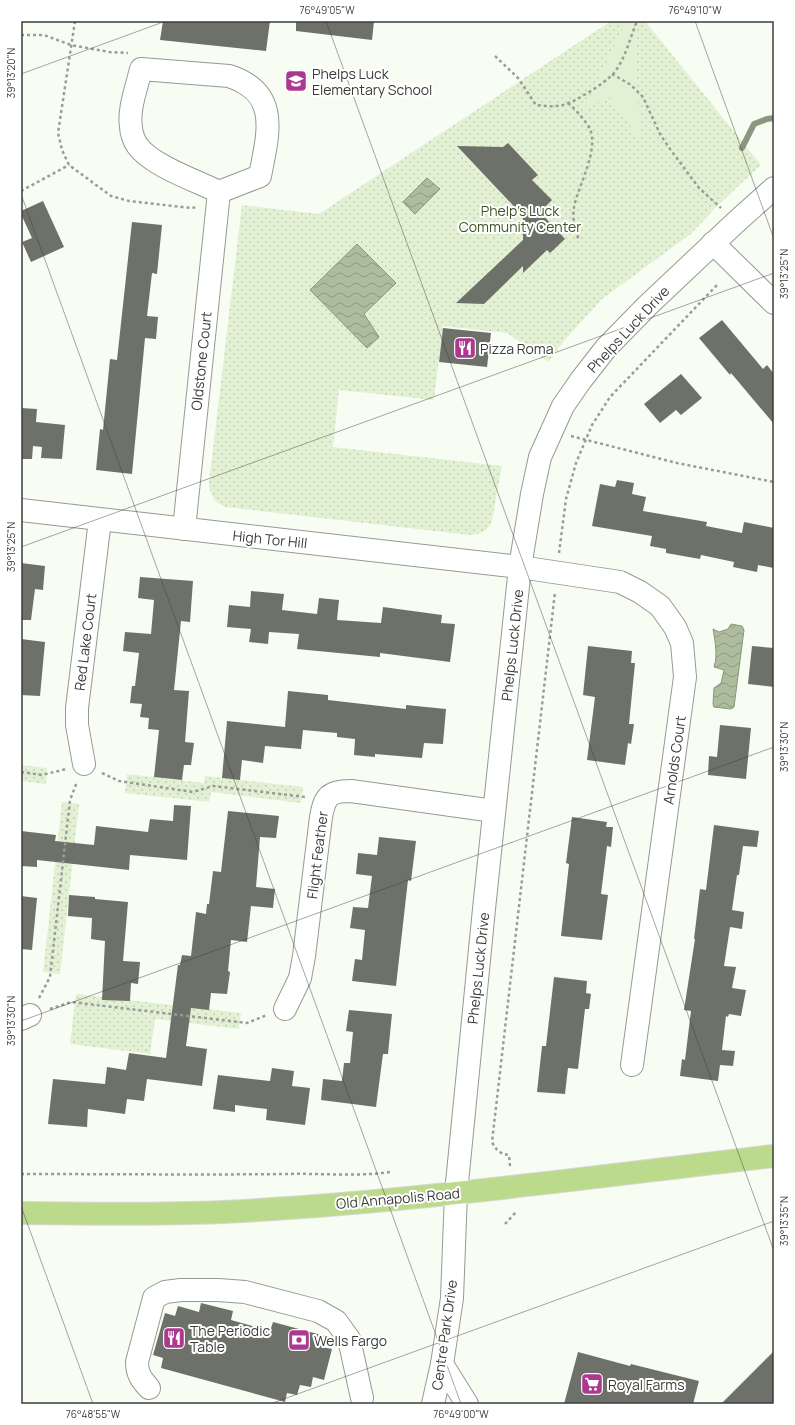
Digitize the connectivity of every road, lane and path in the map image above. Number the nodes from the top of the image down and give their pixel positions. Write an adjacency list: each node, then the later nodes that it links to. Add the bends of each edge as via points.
1 (75, 21): 4 (path)
2 (637, 21): 7 (path, via 622,59)
3 (21, 35): 4 (path, via 44,35)
4 (72, 46): 5 (path); 9 (path, via 58,133 62,150)
5 (129, 53)
6 (495, 56): 8 (path, via 518,78 536,105)
7 (612, 74): 8 (path, via 596,87); 13 (path, via 631,85 643,97 670,149 699,188)
8 (568, 103): 14 (path, via 590,130 592,141 589,163 574,208 574,224)
9 (70, 165): 11 (path); 12 (path, via 111,196 128,201 200,207)
10 (774, 188): 15 (street, Phelps Luck Drive)
11 (21, 191)
12 (219, 192): 12 (street, via 260,176 268,132 267,115 262,101 255,90 242,80 229,76 141,69 131,115 131,127 136,144 159,164); 23 (street, Oldstone Court)
13 (721, 208)
14 (579, 240)
15 (713, 243): 17 (street); 18 (street, Phelps Luck Drive, via 606,348 563,406)
16 (717, 285): 19 (path, via 610,398 592,425)
17 (774, 303)
18 (551, 430): 19 (path); 25 (street, Phelps Luck Drive, via 540,457)
19 (586, 440): 20 (path, via 677,464); 24 (path, via 576,463 566,499)
20 (774, 482)
21 (21, 510): 22 (street, High Tor Hill)
22 (100, 520): 23 (street, High Tor Hill); 27 (street, Red Lake Court, via 78,708 77,725)
23 (184, 529): 25 (street, High Tor Hill)
24 (559, 555)
25 (520, 567): 30 (street, Phelps Luck Drive); 33 (street, Arnolds Court, via 620,582 660,606 675,627 682,643 685,677)
26 (555, 591): 35 (path, via 492,1142 495,1149 509,1155)
27 (84, 764): 28 (path, via 42,774); 29 (path, via 119,781 193,792 212,786 301,796); 32 (path, via 70,800 50,977)
28 (21, 772)
29 (324, 803): 30 (street, Flight Feather, via 329,795 338,791 351,791); 31 (street, Flight Feather, via 300,978)
30 (494, 811): 38 (street, Phelps Luck Drive)
31 (285, 1009): 32 (path, via 247,1023 71,1002)
32 (26, 1017)
33 (632, 1065)
34 (774, 1156): 38 (main road, Old Annapolis Road)
35 (510, 1166)
36 (390, 1172): 37 (path, via 374,1175)
37 (21, 1174)
38 (456, 1193): 40 (main road, Old Annapolis Road, via 362,1203 221,1212); 42 (street, Centre Park Drive, via 452,1298)
39 (516, 1212): 41 (path)
40 (21, 1213)
41 (504, 1224)
42 (442, 1364): 45 (street, Centre Park Drive); 46 (street)
43 (149, 1388): 44 (street, via 137,1372 137,1362 154,1298 165,1292 218,1290 245,1292 318,1311 336,1321 349,1339)
44 (362, 1402)
45 (432, 1404)
46 (467, 1404)

